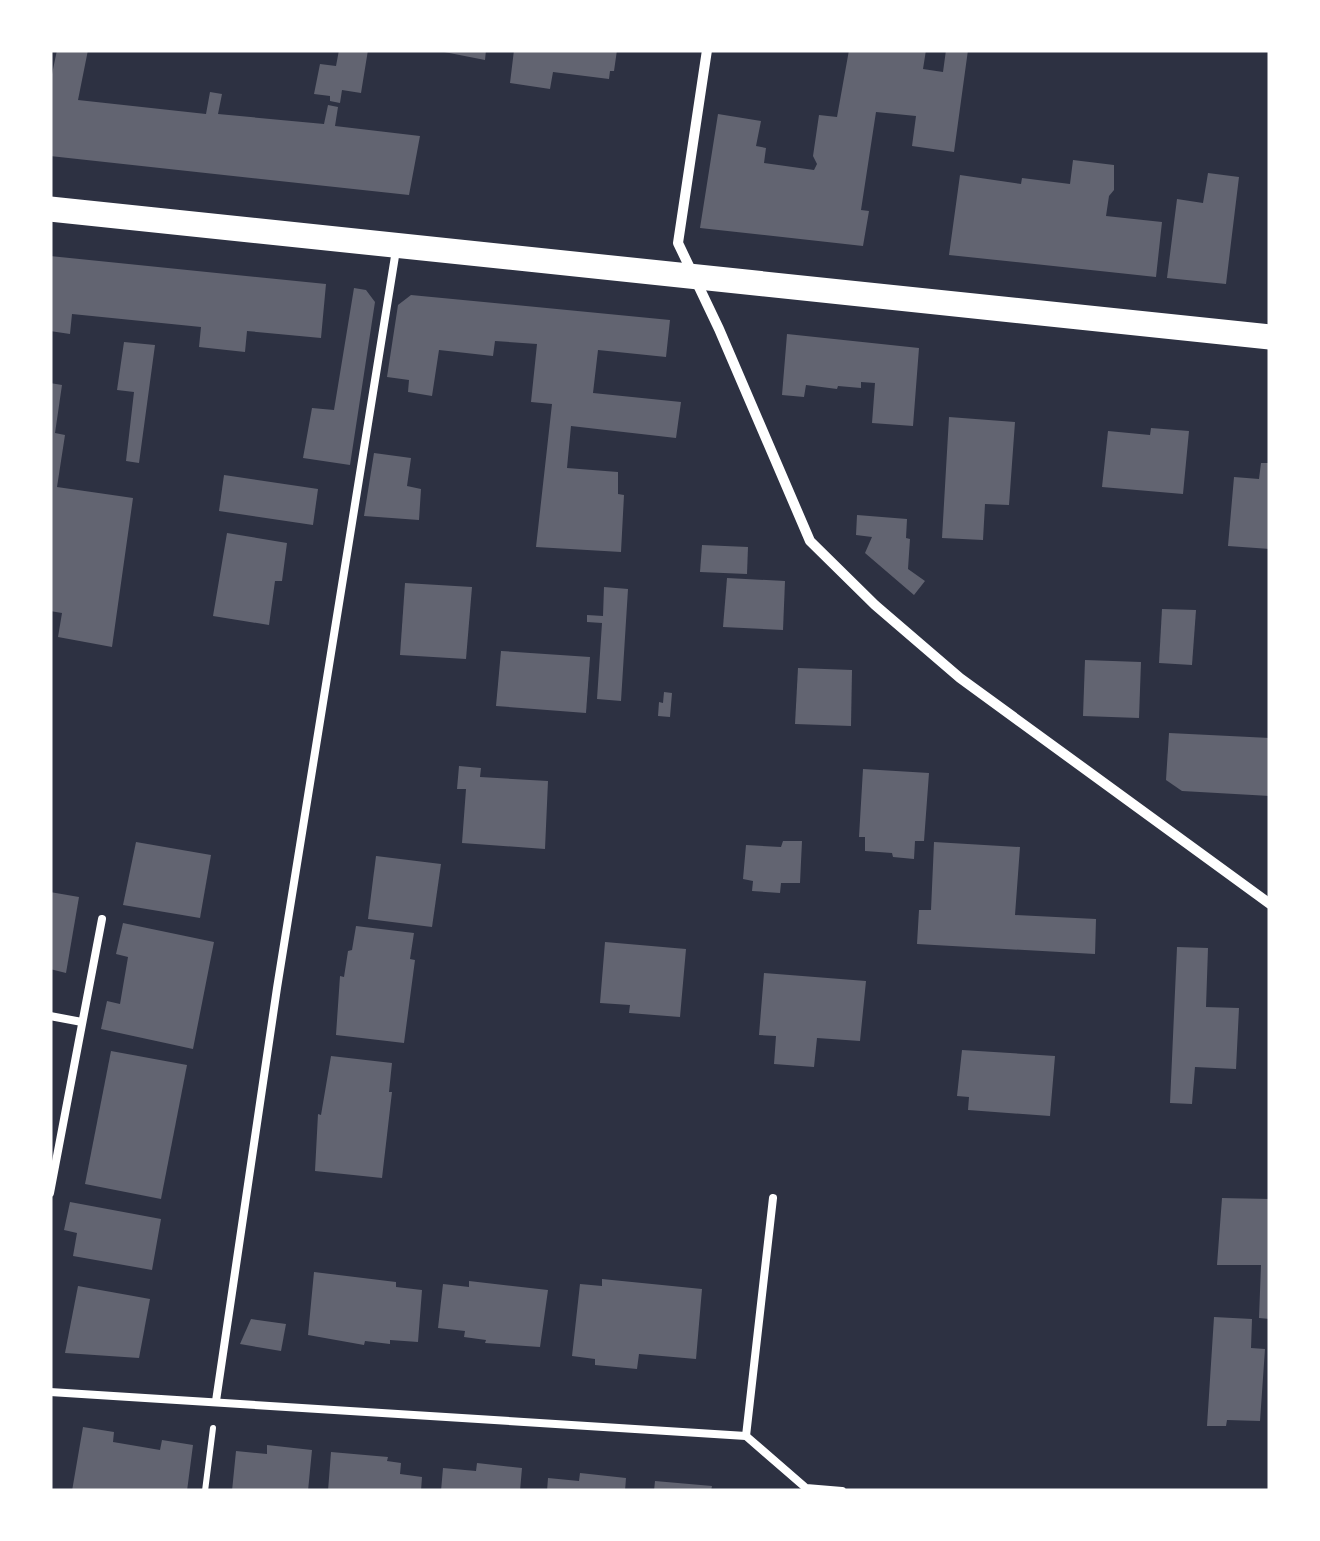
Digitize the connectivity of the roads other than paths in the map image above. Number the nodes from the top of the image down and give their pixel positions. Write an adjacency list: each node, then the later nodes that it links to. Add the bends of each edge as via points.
1 (707, 50): 4 (street, via 678,243)
2 (50, 209): 3 (main road)
3 (397, 244): 4 (main road); 13 (lane)
4 (693, 276): 5 (main road); 6 (street, via 810,541 960,678)
5 (1270, 337)
6 (1270, 904)
7 (102, 919): 9 (lane)
8 (50, 1016): 9 (lane)
9 (82, 1022): 10 (lane)
10 (50, 1192)
11 (773, 1198): 14 (lane)
12 (50, 1392): 13 (lane)
13 (216, 1401): 14 (lane)
14 (746, 1436): 15 (lane, via 806,1488)
15 (842, 1491)

